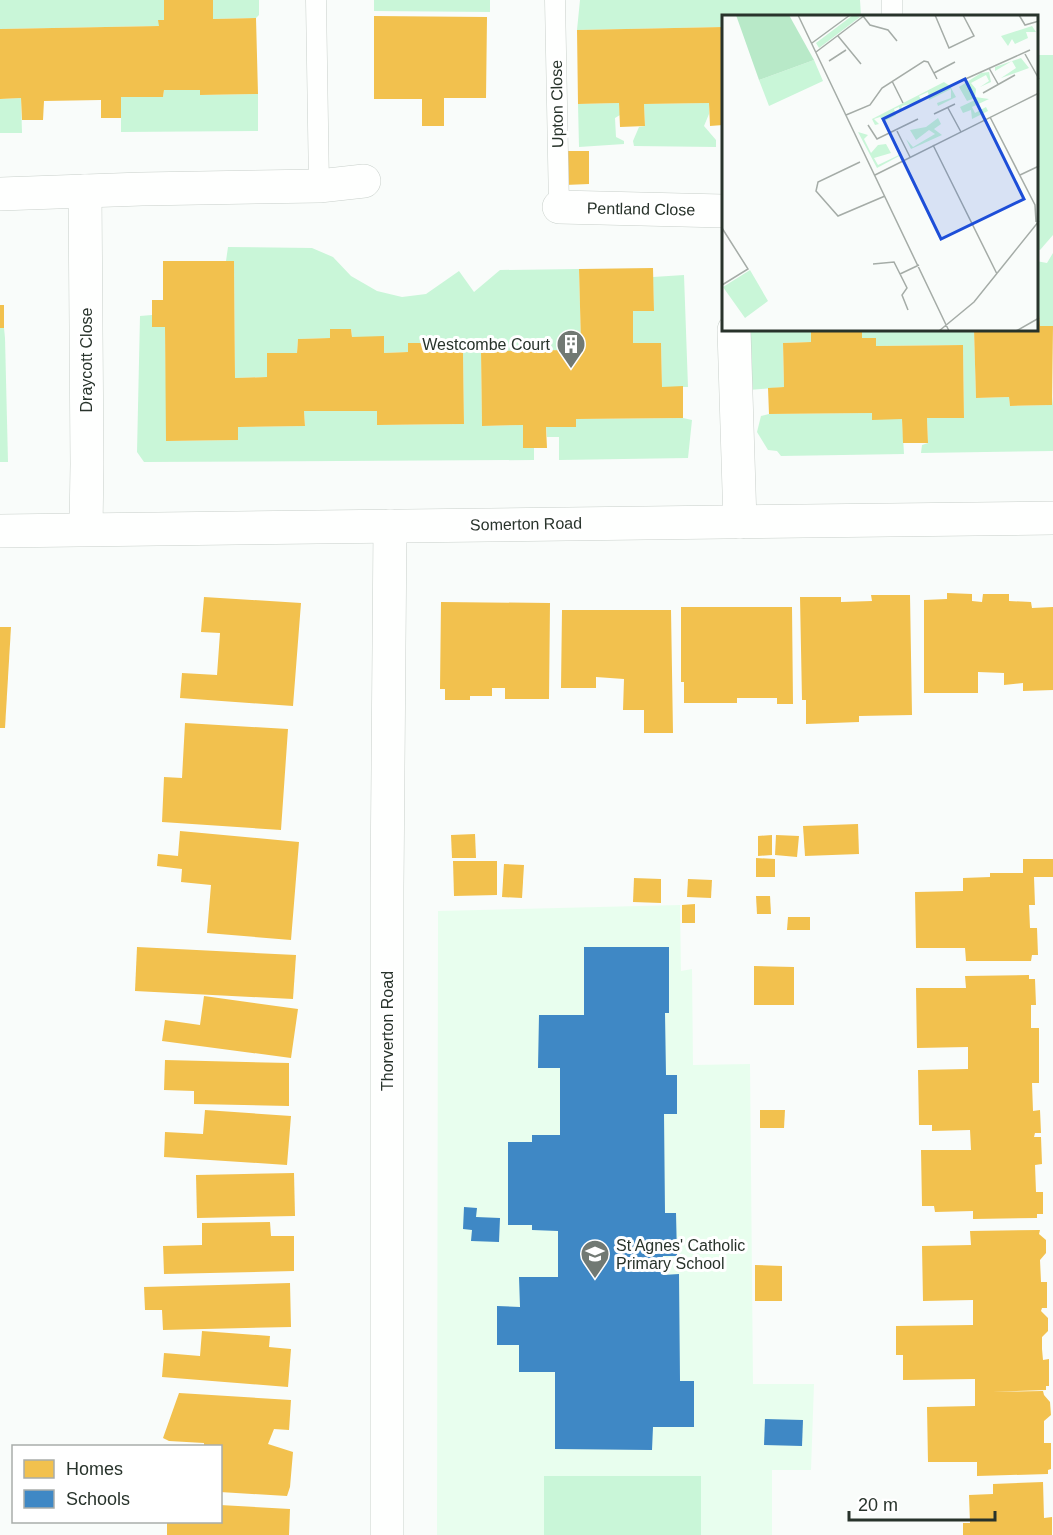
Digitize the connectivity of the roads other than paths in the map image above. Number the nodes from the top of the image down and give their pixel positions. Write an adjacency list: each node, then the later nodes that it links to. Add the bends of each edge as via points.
1 (316, 0): 4 (lane)
2 (555, 0): 7 (lane, Upton Close)
3 (364, 181): 4 (street)
4 (319, 186): 5 (street)
5 (85, 191): 6 (street); 13 (street, Draycott Close)
6 (0, 194)
7 (559, 207): 8 (street, Pentland Close)
8 (722, 211)
9 (734, 332): 11 (street)
10 (1053, 518): 11 (street, Somerton Road)
11 (740, 522): 12 (street, Somerton Road)
12 (390, 526): 13 (street, Somerton Road); 15 (street, Thorverton Road)
13 (86, 530): 14 (street, Somerton Road)
14 (0, 531)
15 (387, 1535)

